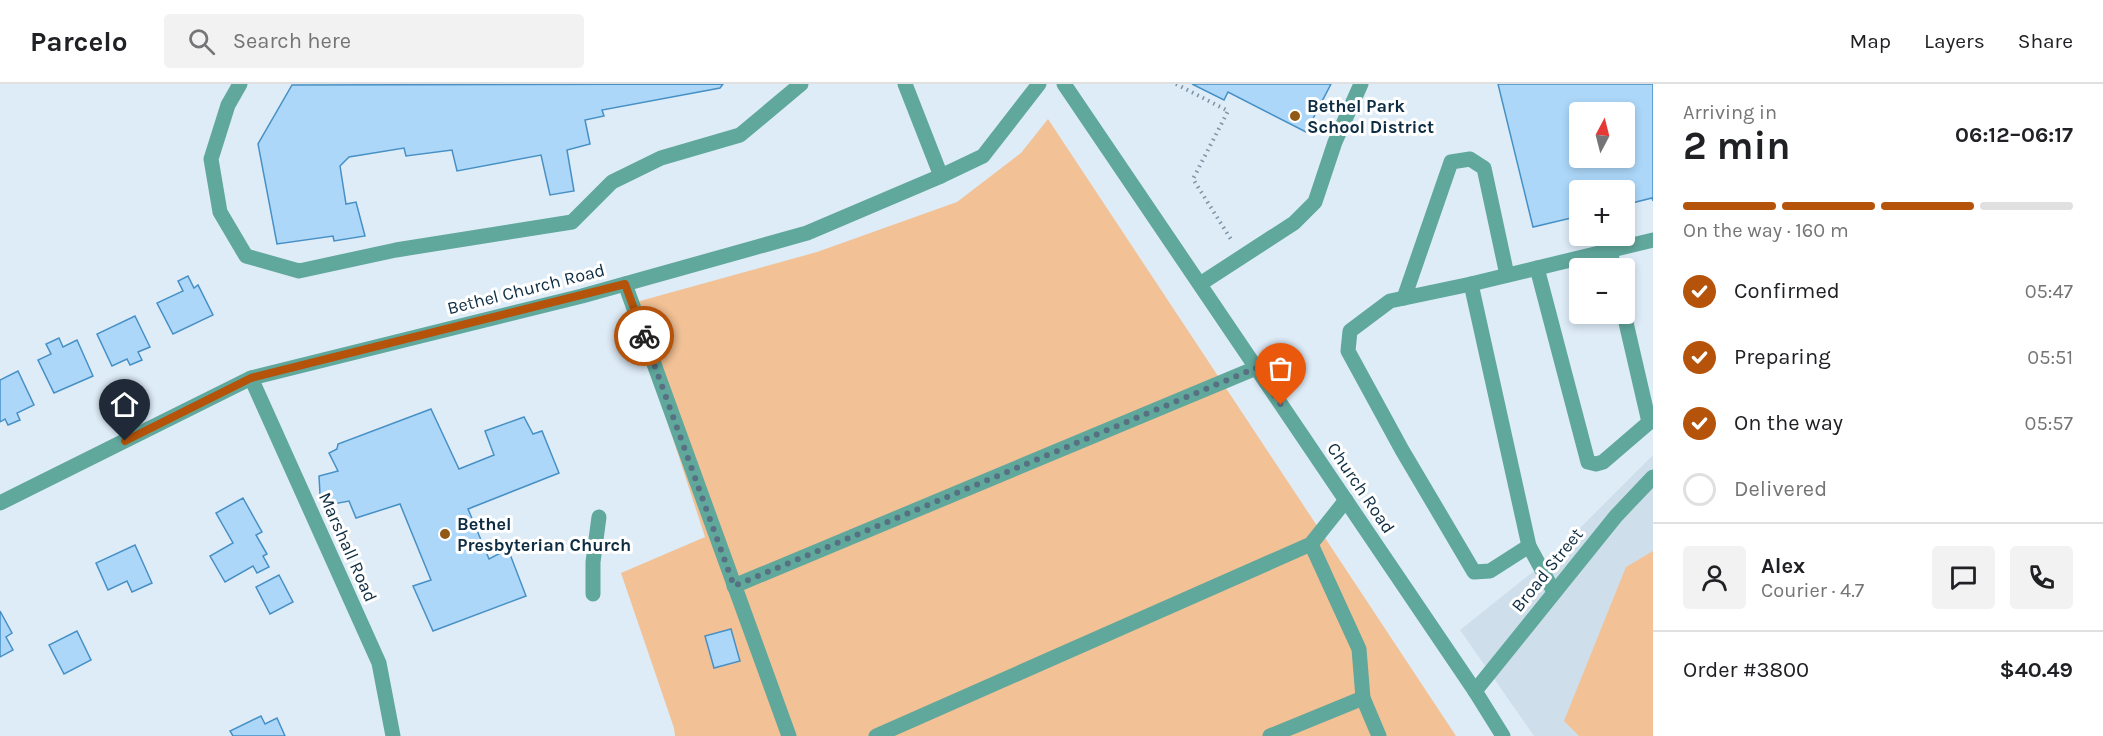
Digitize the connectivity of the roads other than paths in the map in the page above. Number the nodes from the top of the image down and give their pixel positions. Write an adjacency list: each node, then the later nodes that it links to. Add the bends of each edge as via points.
1 (240, 84): 2 (street, via 228,105 211,159 220,212 246,256 299,271 396,250 572,222 612,182 662,158 740,135)
2 (801, 84)
3 (905, 84): 7 (street)
4 (1039, 84): 7 (street, Bethel Church Road, via 982,156)
5 (1064, 84): 14 (street, Church Road)
6 (1361, 84): 14 (street, via 1335,142 1315,202 1294,223)
7 (940, 176): 13 (street, Bethel Church Road, via 807,233)
8 (1653, 240): 9 (street)
9 (1610, 250): 10 (street); 11 (street)
10 (1612, 258)
11 (1538, 268): 12 (street); 20 (street, via 1588,462 1603,462)
12 (1507, 275): 15 (street); 16 (street, via 1484,168 1470,159 1451,162)
13 (625, 284): 19 (street, Bethel Church Road); 27 (street)
14 (1200, 284): 18 (street, Church Road)
15 (1471, 284): 16 (street); 26 (street)
16 (1404, 298): 26 (street, via 1390,301 1350,331 1348,351 1474,572 1490,571)
17 (1627, 324): 20 (street)
18 (1256, 368): 22 (street, Church Road); 27 (street)
19 (251, 378): 23 (street, Bethel Church Road); 32 (street, Marshall Road, via 379,663)
20 (1651, 421)
21 (1653, 477): 28 (street, Broad Street)
22 (1346, 500): 25 (street); 30 (street, Church Road)
23 (0, 503)
24 (598, 516): 29 (street)
25 (1311, 544): 31 (street, via 1359,649); 34 (street)
26 (1528, 546): 28 (street)
27 (734, 586): 33 (street)
28 (1554, 592): 30 (street, Broad Street)
29 (593, 594)
30 (1475, 691): 37 (street, Church Road)
31 (1363, 698): 35 (street); 36 (street)
32 (393, 736)
33 (789, 736)
34 (876, 736)
35 (1270, 736)
36 (1379, 736)
37 (1503, 736)

